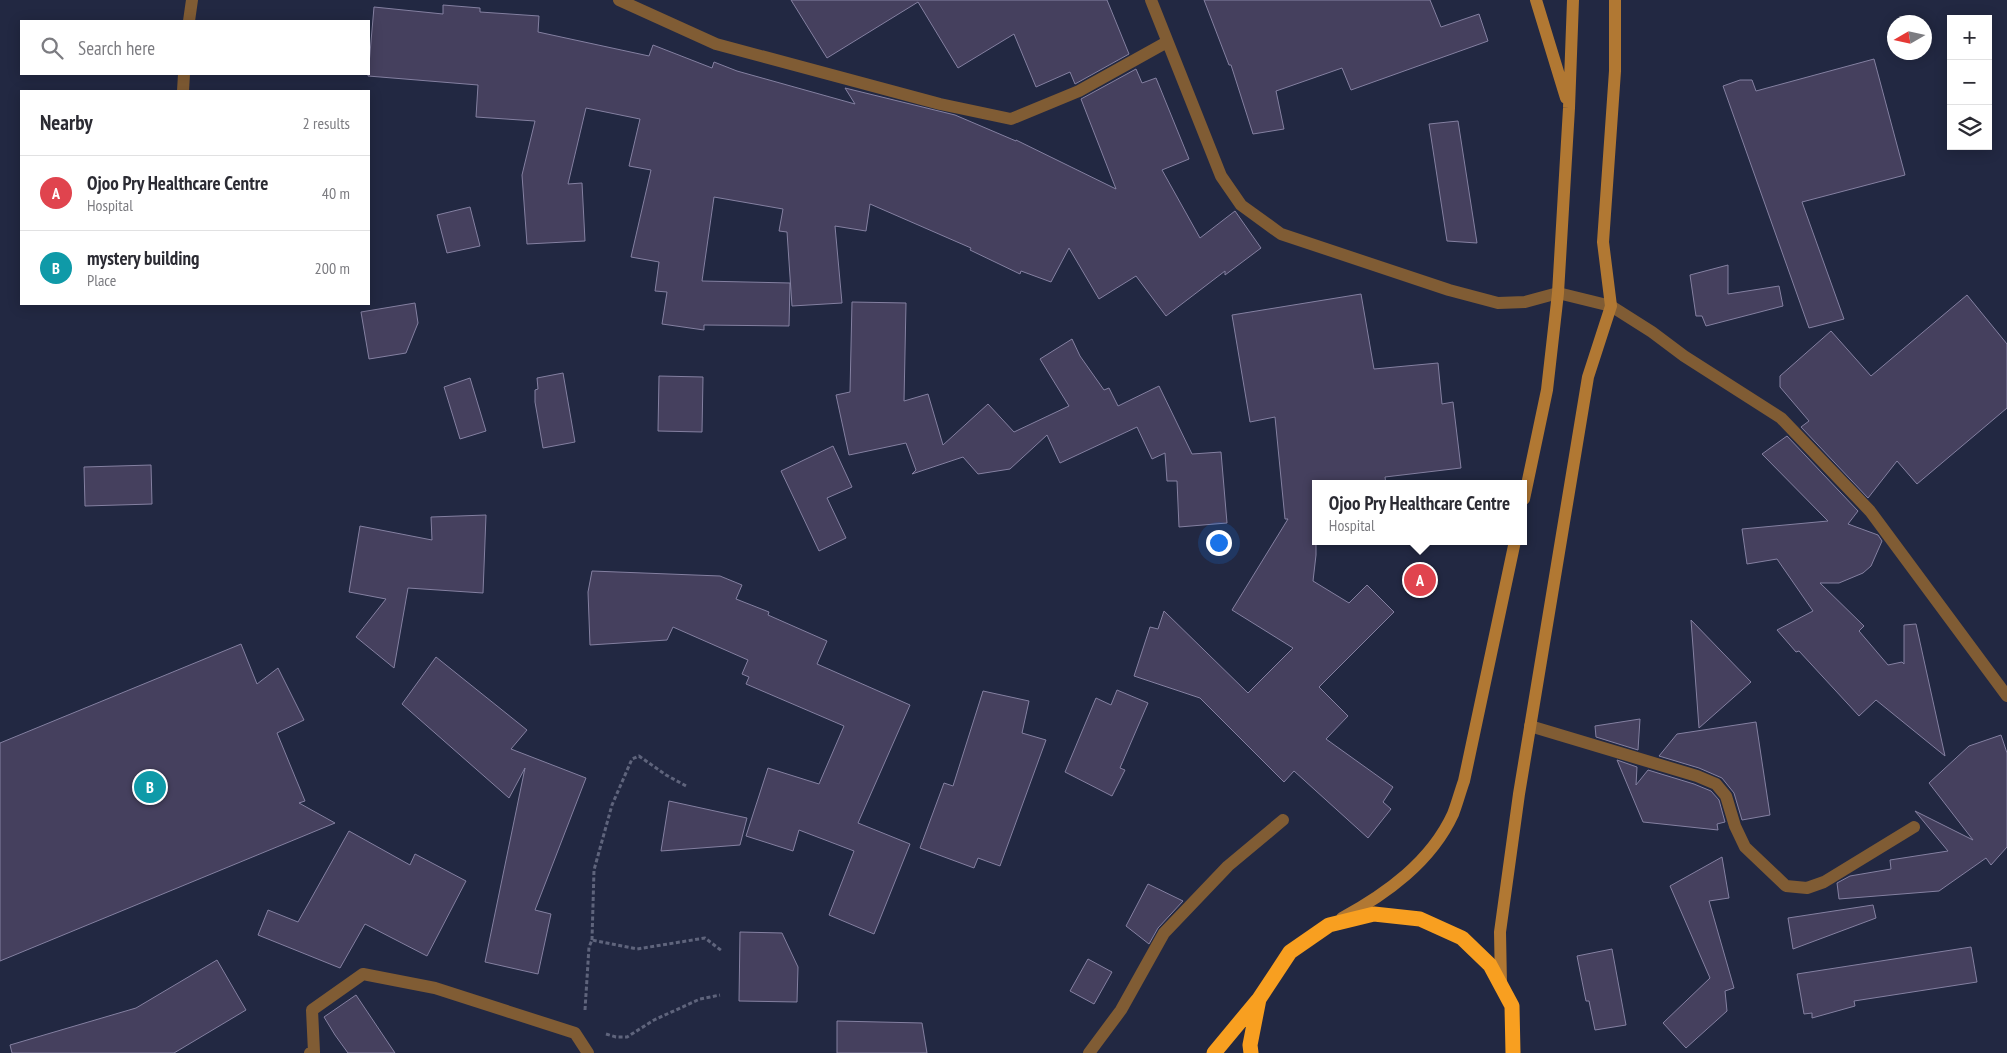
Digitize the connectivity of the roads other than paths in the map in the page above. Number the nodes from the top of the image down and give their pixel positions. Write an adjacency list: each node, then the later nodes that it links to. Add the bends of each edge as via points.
1 (192, 0): 7 (street)
2 (619, 0): 8 (street, via 716,44 940,104 1011,118 1079,91)
3 (1151, 0): 8 (street)
4 (1536, 0): 11 (main road)
5 (1573, 0): 11 (main road)
6 (1615, 0): 13 (main road, via 1615,71 1603,242)
7 (190, 20)
8 (1167, 42): 12 (street, via 1221,176 1241,205 1280,234 1498,303 1525,302)
9 (184, 75): 10 (street)
10 (182, 90)
11 (1569, 108): 12 (main road)
12 (1558, 293): 13 (street); 14 (main road, via 1547,390)
13 (1612, 306): 16 (street, via 1782,418 1870,511); 17 (main road, via 1588,377)
14 (1527, 485)
15 (1514, 545): 20 (main road, via 1464,781 1452,814 1434,845 1404,877 1368,904)
16 (2007, 696)
17 (1530, 726): 19 (street, via 1716,784 1726,796 1745,847 1786,886 1806,888 1824,882); 21 (main road, via 1500,932)
18 (1283, 820): 25 (street, via 1228,866 1164,933 1121,1010)
19 (1914, 827)
20 (1329, 925): 21 (highway, via 1374,914 1420,919 1462,938 1490,965); 22 (highway, via 1290,952)
21 (1501, 985): 28 (highway, via 1512,1006)
22 (1259, 999): 26 (highway); 27 (highway)
23 (310, 1053): 24 (street, via 314,1052 312,1010 363,974 435,988 575,1033)
24 (588, 1053)
25 (1089, 1053)
26 (1214, 1053)
27 (1251, 1053)
28 (1513, 1053)

